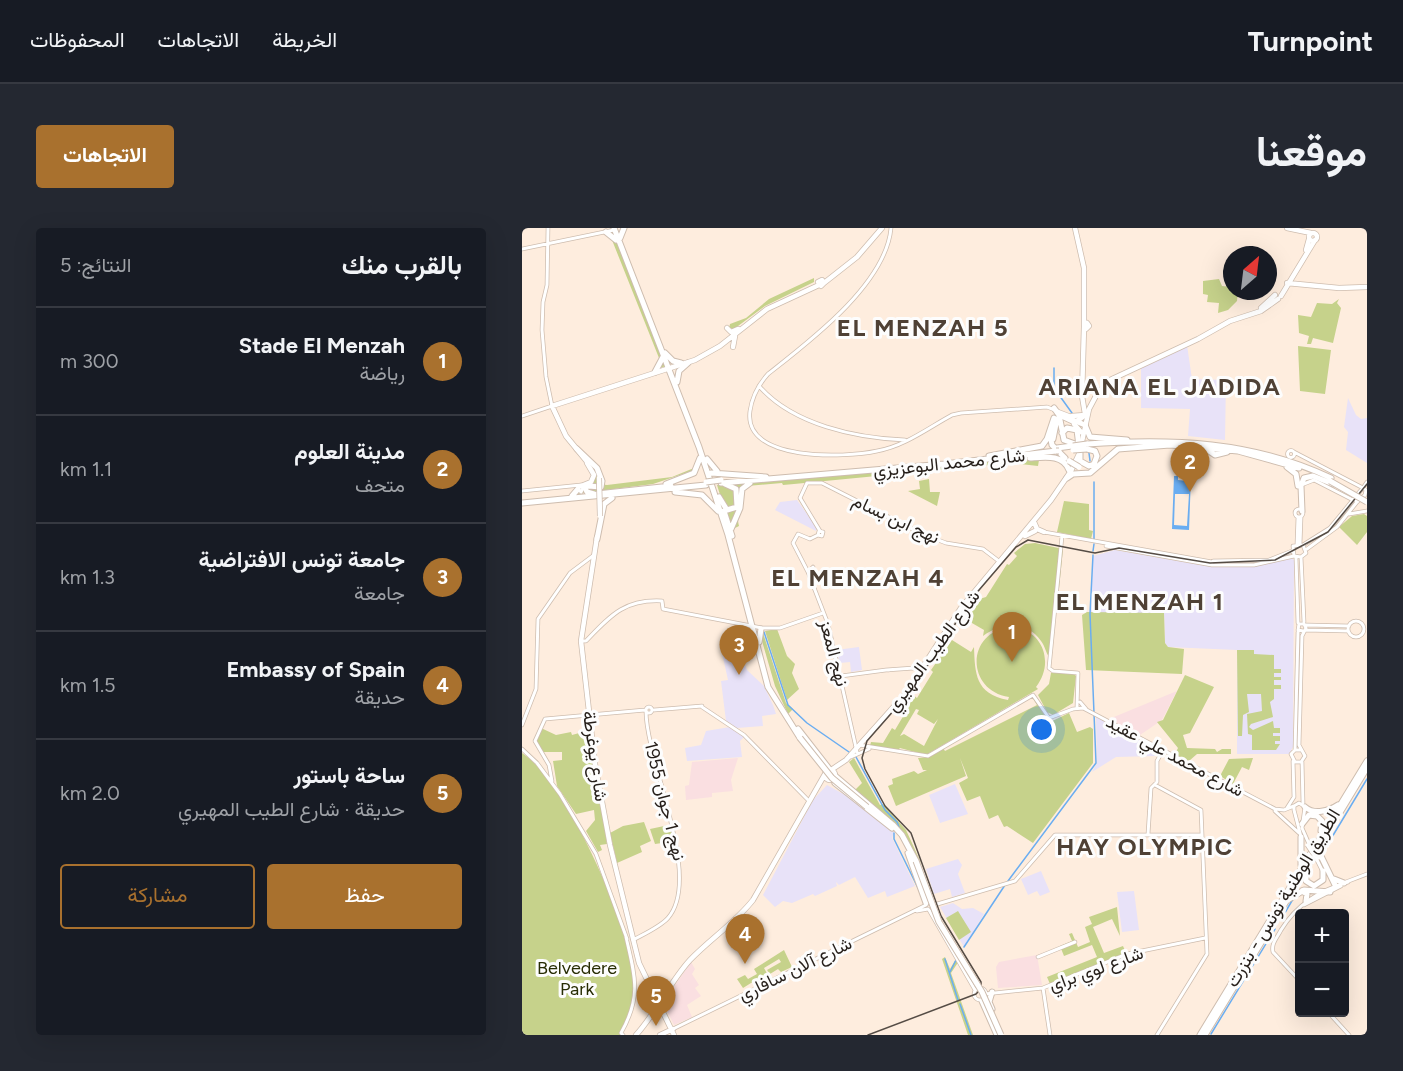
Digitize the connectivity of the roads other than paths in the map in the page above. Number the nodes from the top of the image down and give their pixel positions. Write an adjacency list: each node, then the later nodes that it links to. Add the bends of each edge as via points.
1 (548, 228): 10 (street)
2 (624, 228): 9 (highway)
3 (881, 228): 17 (main road, via 850,261 767,309)
4 (891, 228): 25 (street, via 889,246 851,301)
5 (1075, 228): 31 (main road, via 1084,269)
6 (1287, 228): 8 (main road)
7 (613, 230): 9 (highway); 9 (highway); 10 (street)
8 (1313, 234): 12 (main road)
9 (620, 241): 20 (highway); 20 (highway)
10 (548, 244): 11 (street); 26 (street, via 544,355)
11 (522, 249)
12 (1289, 283): 13 (main road); 14 (main road)
13 (1365, 287)
14 (1277, 296)
15 (1271, 300): 31 (main road, via 1119,370 1100,387)
16 (1273, 300): 31 (main road, via 1261,311 1230,321 1115,377 1097,394)
17 (738, 331): 18 (main road); 18 (main road, via 728,329); 19 (main road); 19 (main road, via 733,348 728,344)
18 (723, 340): 21 (main road)
19 (720, 346): 21 (main road)
20 (664, 354): 21 (highway); 22 (highway); 23 (highway)
21 (685, 363): 22 (main road); 24 (highway)
22 (670, 368): 23 (main road); 24 (highway)
23 (657, 372): 24 (highway, via 667,373); 26 (main road)
24 (674, 380): 38 (highway); 46 (highway)
25 (759, 386): 34 (street, via 780,404 810,420); 37 (street, via 749,421 765,443 824,455 855,455)
26 (552, 406): 28 (main road); 29 (street)
27 (1053, 409): 30 (highway); 31 (street); 35 (street, via 955,414); 41 (highway, via 1057,420)
28 (555, 413): 40 (main road); 45 (main road)
29 (522, 416)
30 (1059, 416): 31 (highway); 32 (highway); 33 (highway)
31 (1082, 421): 36 (highway, via 1087,434 1094,438); 39 (main road); 39 (main road)
32 (1050, 427): 41 (highway); 43 (highway, via 1042,446)
33 (1062, 435): 39 (highway, via 1065,442); 39 (highway, via 1068,428 1075,428)
34 (897, 440): 35 (street); 37 (street)
35 (907, 440): 37 (street)
36 (1170, 443): 39 (highway, شارع محمد البوعزيزي); 39 (highway, شارع محمد البوعزيزي); 44 (highway, شارع محمد البوعزيزي, via 1240,447); 44 (highway, شارع محمد البوعزيزي, via 1202,447 1215,455 1238,452); 48 (highway, via 1118,449)
37 (897, 445)
38 (699, 447): 51 (highway, via 699,466); 52 (highway)
39 (1080, 447): 41 (highway, شارع محمد البوعزيزي); 49 (main road); 53 (main road)
40 (577, 449): 47 (main road); 59 (highway, via 597,468 602,482 600,488)
41 (1056, 449): 43 (highway, شارع محمد البوعزيزي); 48 (highway, bridge, via 1079,467)
42 (1290, 455): 44 (highway); 50 (highway); 58 (street)
43 (992, 457): 49 (highway, via 1054,458 1066,463); 54 (highway, شارع محمد البوعزيزي)
44 (1268, 457): 50 (highway, شارع محمد البوعزيزي); 56 (highway, شارع محمد البوعزيزي); 74 (highway, via 1297,476)
45 (583, 459): 47 (main road); 59 (main road, via 594,471 589,483)
46 (707, 459): 52 (highway); 55 (highway)
47 (589, 464): 83 (main road, شارع يوغرطة, bridge, via 599,478)
48 (1096, 467): 53 (highway, via 1090,473)
49 (1069, 470): 77 (main road)
50 (1316, 471): 56 (highway, شارع محمد البوعزيزي)
51 (690, 477): 52 (highway); 60 (highway)
52 (709, 477): 55 (highway, شارع محمد البوعزيزي, bridge); 55 (highway); 60 (highway, شارع محمد البوعزيزي); 62 (highway, شارع محمد البوعزيزي); 69 (highway); 76 (highway)
53 (1067, 478): 77 (main road)
54 (767, 479): 55 (highway, شارع محمد البوعزيزي); 76 (highway, via 744,486 740,508)
55 (721, 480): 69 (highway, via 736,489 737,507 727,510)
56 (1330, 480): 66 (highway, via 1306,477 1301,483); 67 (highway, شارع محمد البوعزيزي, bridge); 67 (highway, شارع محمد البوعزيزي, bridge, via 1347,490)
57 (1367, 481): 58 (street); 67 (street)
58 (1356, 484): 63 (street); 67 (street)
59 (579, 488): 61 (street); 64 (highway); 68 (highway)
60 (639, 489): 64 (highway, شارع محمد البوعزيزي)
61 (522, 491)
62 (658, 491): 65 (highway, شارع محمد البوعزيزي); 76 (highway, via 702,495)
63 (1358, 491): 67 (street); 71 (street)
64 (594, 494): 68 (highway, شارع محمد البوعزيزي)
65 (629, 494): 70 (highway, شارع محمد البوعزيزي); 83 (highway, via 606,502)
66 (1301, 494): 71 (street, via 1305,483 1314,480); 74 (highway)
67 (1366, 494): 71 (street)
68 (572, 496): 72 (highway, شارع محمد البوعزيزي)
69 (719, 497): 76 (highway)
70 (580, 498): 72 (highway, شارع محمد البوعزيزي); 83 (highway, via 598,506)
71 (1355, 501): 75 (street); 85 (street, via 1330,528)
72 (522, 502)
73 (1367, 512): 75 (street)
74 (1300, 513): 85 (street)
75 (1347, 515): 86 (street)
76 (727, 519): 98 (highway); 98 (highway)
77 (1030, 526): 78 (street); 79 (main road); 82 (main road); 88 (main road)
78 (1035, 531): 80 (street); 82 (main road)
79 (1044, 532): 80 (street)
80 (1052, 534): 81 (street)
81 (1062, 536): 93 (street, via 1115,549); 111 (street, via 1049,668 1053,672 1078,673)
82 (1022, 537): 88 (main road)
83 (597, 539): 89 (main road, شارع يوغرطة)
84 (793, 539): 92 (street, نهج ابن بسام, via 798,534 810,539 818,535 820,531 800,498 807,483 822,483 920,533 946,543 983,549); 95 (street, نهج المعز)
85 (1300, 544): 86 (street); 87 (street)
86 (1306, 550): 91 (street)
87 (1292, 551): 90 (street); 93 (street, via 1269,560)
88 (1008, 554): 92 (main road, شارع الطيب المهيري)
89 (594, 555): 106 (main road, شارع يوغرطة); 117 (street, via 570,573 538,619 536,689)
90 (1294, 556): 91 (street); 93 (street, via 1254,565); 99 (street, via 1299,576)
91 (1301, 557): 97 (street)
92 (1000, 562): 108 (main road, شارع الطيب المهيري, via 961,608)
93 (1213, 563)
94 (813, 567): 95 (street)
95 (808, 572): 96 (street, نهج المعز)
96 (823, 613): 98 (street, via 780,628); 109 (street, نهج المعز)
97 (1305, 624): 99 (street); 100 (street); 103 (street)
98 (753, 625): 106 (street, via 663,609 662,601 643,600 624,606); 107 (highway); 107 (highway); 110 (highway, via 765,680)
99 (1298, 625): 102 (street)
100 (1349, 626): 101 (street, via 1357,621); 104 (street)
101 (1365, 627): 105 (street)
102 (1298, 630): 103 (street); 122 (street)
103 (1304, 631): 104 (street); 123 (street)
104 (1349, 632): 105 (street, via 1356,637)
105 (1366, 632)
106 (581, 641): 116 (main road, شارع يوغرطة)
107 (761, 648): 110 (highway)
108 (921, 670): 109 (street); 118 (main road, شارع الطيب المهيري)
109 (841, 676): 118 (street, نهج المعز)
110 (777, 702): 128 (highway); 138 (highway, bridge, via 839,782)
111 (1079, 702): 112 (street); 113 (street); 114 (street)
112 (1079, 707): 113 (street); 114 (street, شارع محمد علي عقيد)
113 (1071, 709): 119 (street, via 1049,718 1035,695 928,756)
114 (1088, 710): 121 (street, شارع محمد علي عقيد)
115 (645, 711): 116 (street); 133 (street, via 702,706 744,735); 163 (street, نهج 1 جوان 1955, via 682,879 668,918)
116 (590, 715): 130 (street, via 550,717 543,721 535,743 549,765); 157 (main road, شارع يوغرطة, via 603,810)
117 (522, 725)
118 (858, 749): 119 (street); 119 (street); 128 (main road, شارع الطيب المهيري); 129 (main road)
119 (872, 749)
120 (522, 750): 130 (street)
121 (1163, 750): 131 (street, via 1157,760); 136 (street, شارع محمد علي عقيد)
122 (1294, 750): 123 (street); 125 (street)
123 (1301, 750): 126 (street, via 1305,756)
124 (1367, 760): 132 (highway, الطريق الوطنية تونس - بنزرت)
125 (1294, 761): 126 (street); 135 (street); 136 (street, via 1292,801 1287,808)
126 (1302, 761): 134 (street)
127 (1367, 768): 139 (highway, الطريق الوطنية تونس - بنزرت)
128 (828, 772): 129 (main road, شارع الطيب المهيري); 129 (main road); 129 (main road)
129 (829, 780): 133 (main road); 138 (highway); 138 (highway)
130 (552, 783): 155 (street, via 596,854)
131 (1155, 785): 140 (street, via 1150,788); 141 (street, via 1200,808)
132 (1342, 799): 134 (highway, via 1326,810 1313,811); 143 (highway, الطريق الوطنية تونس - بنزرت)
133 (809, 801): 171 (main road, via 753,900 690,960)
134 (1304, 804): 135 (street); 137 (street)
135 (1295, 805): 136 (street, via 1284,810); 144 (street)
136 (1271, 807): 144 (street, شارع محمد علي عقيد)
137 (1302, 824): 143 (highway, via 1309,815 1319,817 1323,823); 144 (street)
138 (893, 827): 142 (highway)
139 (1329, 831): 146 (highway, الطريق الوطنية تونس - بنزرت); 150 (highway, via 1320,852)
140 (1148, 834): 141 (street); 156 (street, شارع آلان سافاري, via 1055,834 1015,881)
141 (1202, 835): 162 (street)
142 (901, 837): 156 (highway); 178 (highway, bridge, via 939,922 982,992)
143 (1319, 837): 147 (highway, الطريق الوطنية تونس - بنزرت)
144 (1305, 842): 145 (street, bridge); 147 (highway)
145 (1318, 859): 148 (street); 152 (street)
146 (1310, 862): 148 (highway, via 1305,876 1310,885 1322,882); 158 (highway, الطريق الوطنية تونس - بنزرت)
147 (1299, 871): 181 (highway, الطريق الوطنية تونس - بنزرت)
148 (1323, 871): 152 (street)
149 (1367, 874): 151 (street)
150 (1333, 878): 151 (highway); 152 (highway)
151 (1346, 882): 152 (street)
152 (1330, 889): 153 (highway); 154 (street); 159 (street)
153 (1301, 891): 154 (highway, via 1307,894); 158 (highway)
154 (1306, 902): 159 (street)
155 (616, 905): 157 (street); 160 (street)
156 (930, 906): 167 (street); 169 (street); 174 (street, شارع آلان سافاري, via 679,1026)
157 (625, 908): 161 (main road, شارع يوغرطة)
158 (1281, 908): 182 (highway, الطريق الوطنية تونس - بنزرت)
159 (1297, 908): 166 (street, via 1272,947)
160 (619, 912): 161 (street); 177 (street, via 636,990)
161 (628, 917): 163 (main road, شارع يوغرطة)
162 (1205, 938): 168 (street, شارع لوي براي, via 1127,954); 180 (street, via 1203,962)
163 (633, 940): 171 (main road, شارع يوغرطة)
164 (1075, 942): 165 (street)
165 (1038, 957)
166 (1295, 976)
167 (981, 987): 169 (street); 170 (street)
168 (1042, 988): 170 (street, شارع لوي براي); 179 (street)
169 (975, 990): 170 (street)
170 (987, 994): 178 (highway); 178 (highway)
171 (659, 1006): 172 (main road); 174 (main road, شارع يوغرطة)
172 (652, 1017): 174 (main road, via 660,1015); 175 (main road)
173 (1333, 1017): 183 (street)
174 (671, 1026): 176 (main road); 176 (main road)
175 (638, 1034)
176 (662, 1034)
177 (623, 1035)
178 (1000, 1035)
179 (1050, 1035)
180 (1157, 1035)
181 (1200, 1035)
182 (1205, 1035)
183 (1349, 1035)

